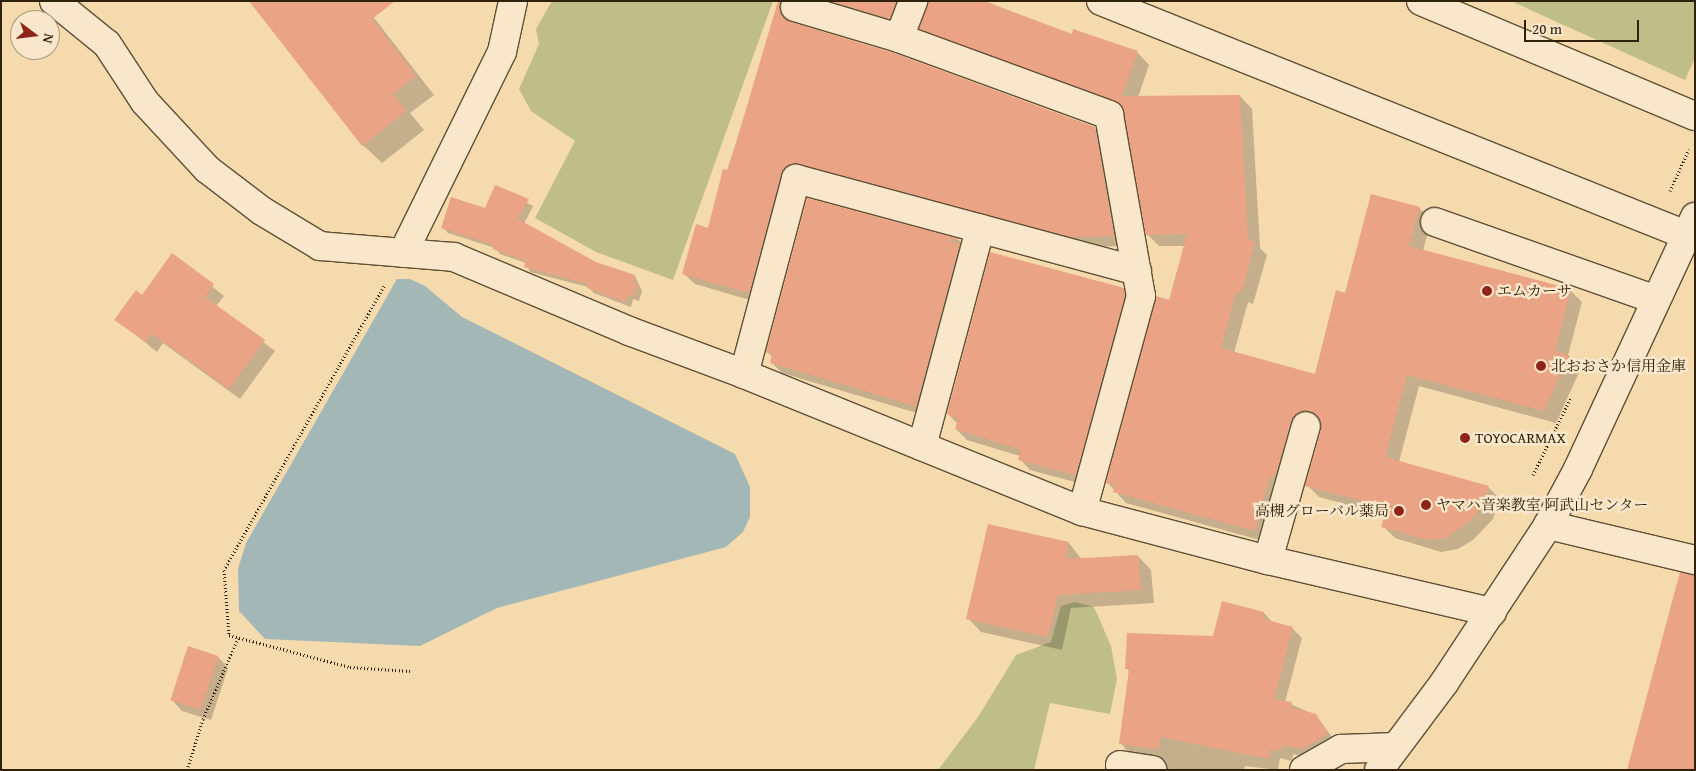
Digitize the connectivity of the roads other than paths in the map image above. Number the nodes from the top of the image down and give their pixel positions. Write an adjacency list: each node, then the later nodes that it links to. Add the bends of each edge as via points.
1 (54, 1): 12 (street, via 107,44 131,83 174,137 243,198 320,246)
2 (513, 1): 12 (street, via 502,52)
3 (913, 1): 7 (street)
4 (1101, 1): 10 (street, via 1655,222)
5 (1421, 1): 8 (street)
6 (795, 7): 7 (street)
7 (899, 38): 13 (street, via 1109,114)
8 (1695, 116)
9 (1435, 222): 14 (street)
10 (1690, 226): 14 (street)
11 (980, 229): 13 (street); 15 (street, via 796,180); 17 (street)
12 (402, 253): 15 (street, via 454,257 630,331)
13 (1137, 271): 18 (street, via 1141,296)
14 (1656, 300): 19 (street)
15 (744, 374): 17 (street)
16 (1306, 426): 20 (street)
17 (922, 446): 18 (street)
18 (1082, 511): 20 (street)
19 (1548, 526): 21 (street); 22 (street)
20 (1268, 560): 22 (street)
21 (1695, 560)
22 (1492, 612): 23 (street)
23 (1395, 747): 26 (street, via 1341,749); 27 (street)
24 (1120, 765): 25 (street)
25 (1153, 770)
26 (1304, 770)
27 (1379, 770)

